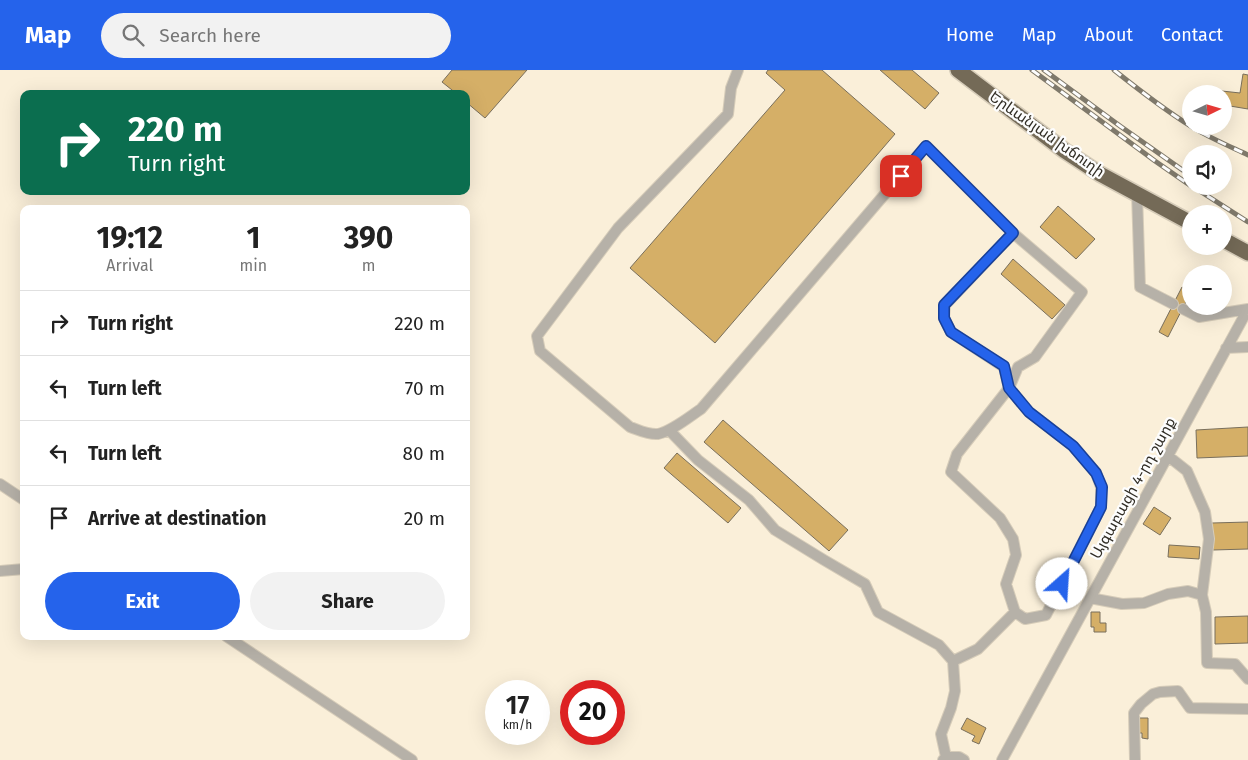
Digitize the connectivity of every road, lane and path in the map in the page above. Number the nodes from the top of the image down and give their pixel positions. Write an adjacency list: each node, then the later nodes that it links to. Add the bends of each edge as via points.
1 (738, 70): 12 (street, via 731,88 728,114 618,228 537,336 540,351 630,427 657,434)
2 (958, 70): 3 (highway, Երևանյան խճուղի, via 1065,151)
3 (1137, 193): 4 (highway, Երևանյան խճուղի); 8 (street, via 1140,287 1199,317)
4 (1182, 218)
5 (1013, 233): 11 (street, via 1082,292 1035,358 1018,367); 11 (street, via 944,305 944,318 951,332 1004,366); 12 (street, via 926,146 701,409)
6 (1232, 244): 7 (highway)
7 (1248, 253)
8 (1248, 309): 10 (street, Այգաբացի 4-րդ շարք)
9 (1248, 347): 10 (street)
10 (1226, 348): 13 (street, Այգաբացի 4-րդ շարք)
11 (1009, 388): 20 (street, via 957,454 951,472 1000,518 1013,539 1016,555 1006,584); 20 (street, via 1029,412 1073,446 1096,473 1102,487 1101,507 1046,615 1025,619)
12 (669, 430): 22 (street, via 698,460 749,500 775,530 866,584 878,612 939,645)
13 (1168, 456): 18 (street, via 1187,471 1205,512 1209,539); 19 (street, Այգաբացի 4-րդ շարք)
14 (0, 484): 15 (street)
15 (20, 497)
16 (20, 569): 17 (street)
17 (0, 571)
18 (1202, 595): 19 (street, via 1188,591 1144,603 1122,604); 23 (street, via 1206,612 1207,663 1235,664)
19 (1090, 598): 28 (street, Այգաբացի 4-րդ շարք)
20 (1015, 612): 22 (street, via 978,649)
21 (232, 640): 26 (street)
22 (954, 661): 25 (street, via 955,691 941,734)
23 (1248, 680)
24 (1248, 709): 29 (street, via 1190,708 1178,691 1153,694 1134,713)
25 (944, 758): 27 (street)
26 (412, 760)
27 (964, 760)
28 (1002, 760)
29 (1135, 760)

